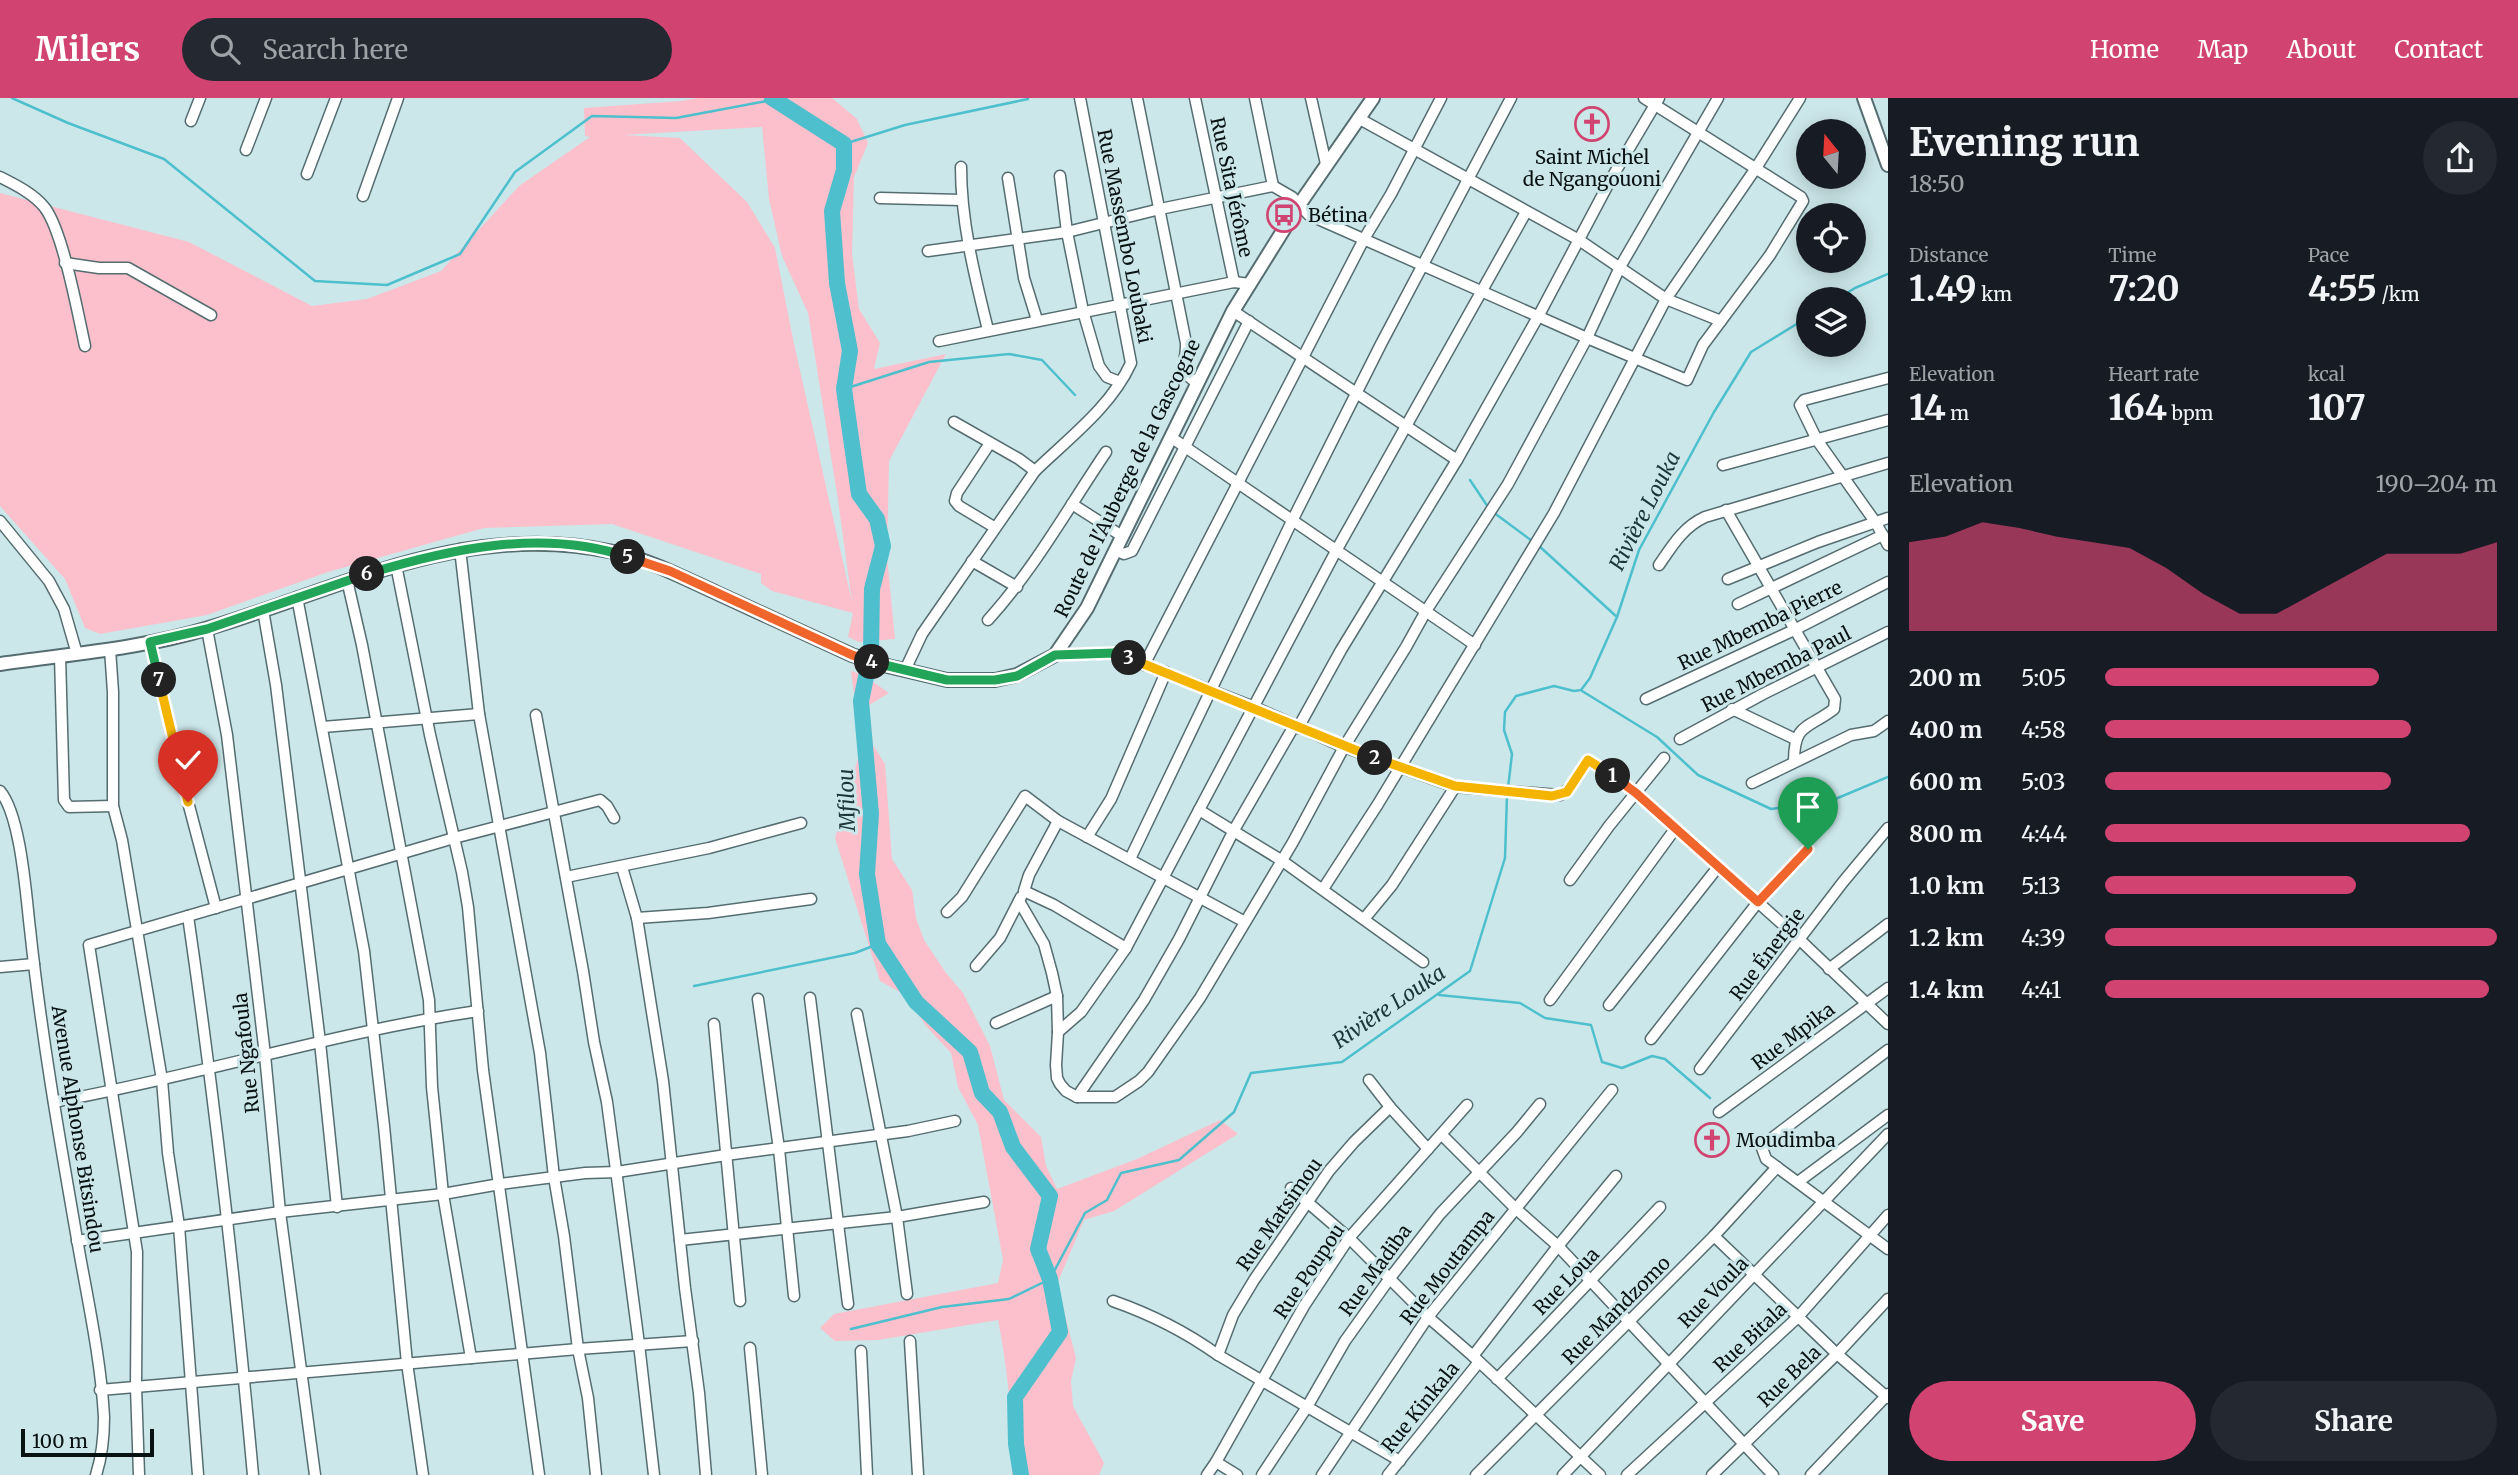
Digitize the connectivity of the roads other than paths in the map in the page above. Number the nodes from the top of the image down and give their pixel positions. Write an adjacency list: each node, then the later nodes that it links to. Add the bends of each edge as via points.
1 (200, 98): 19 (street)
2 (266, 98): 21 (street)
3 (336, 98): 27 (street)
4 (398, 98): 33 (street)
5 (1080, 98): 40 (street, Rue Massembo Loubaki)
6 (1137, 98): 38 (street)
7 (1195, 98): 34 (street, Rue Sita Jérôme)
8 (1255, 98): 32 (street)
9 (1311, 98): 23 (street)
10 (1373, 98): 18 (street, Route de l'Auberge de la Gascogne)
11 (1441, 98): 22 (street)
12 (1511, 98): 31 (street)
13 (1644, 98): 17 (street)
14 (1718, 98): 20 (street)
15 (1800, 98): 26 (street)
16 (1864, 98): 24 (street)
17 (1657, 101): 20 (street); 44 (street)
18 (1358, 118): 22 (street); 23 (street, Route de l'Auberge de la Gascogne)
19 (191, 121)
20 (1698, 133): 26 (street); 49 (street)
21 (246, 150)
22 (1413, 150): 31 (street); 43 (street)
23 (1326, 164): 37 (street, Route de l'Auberge de la Gascogne)
24 (1888, 164)
25 (961, 167): 36 (street)
26 (1756, 168): 54 (street); 62 (street, via 1803,201)
27 (307, 174)
28 (1060, 176): 41 (street)
29 (0, 177): 47 (street, via 25,190 45,209)
30 (1009, 178): 42 (street)
31 (1468, 179): 39 (street); 48 (street)
32 (1273, 186): 34 (street); 37 (street)
33 (363, 196)
34 (1217, 197): 38 (street); 50 (street, Rue Sita Jérôme)
35 (880, 198): 36 (street)
36 (961, 200): 45 (street)
37 (1299, 205): 43 (street, via 1309,215); 51 (street, Route de l'Auberge de la Gascogne)
38 (1160, 209): 40 (street); 53 (street)
39 (1526, 212): 44 (street); 52 (street)
40 (1104, 222): 41 (street); 55 (street, Rue Massembo Loubaki)
41 (1067, 232): 42 (street); 56 (street)
42 (1018, 239): 45 (street); 60 (street)
43 (1364, 239): 48 (street); 68 (street)
44 (1579, 240): 49 (street); 59 (street)
45 (970, 245): 46 (street); 63 (street)
46 (928, 251)
47 (65, 262): 58 (street, via 128,268); 66 (street)
48 (1423, 263): 52 (street); 72 (street)
49 (1620, 267): 54 (street); 64 (street)
50 (1234, 282): 51 (street); 53 (street)
51 (1250, 284): 57 (street, Route de l'Auberge de la Gascogne)
52 (1482, 292): 59 (street); 75 (street)
53 (1175, 293): 55 (street); 71 (street, via 1186,343 1182,369)
54 (1666, 299): 62 (street); 67 (street)
55 (1119, 303): 56 (street); 70 (street, Rue Massembo Loubaki, via 1131,356)
56 (1083, 311): 60 (street); 70 (street, via 1102,372)
57 (1233, 311): 61 (street); 71 (street, Route de l'Auberge de la Gascogne)
58 (211, 315)
59 (1539, 315): 64 (street); 81 (street)
60 (1037, 320): 63 (street)
61 (1248, 321): 68 (street); 79 (street)
62 (1721, 321): 67 (street, via 1703,345 1687,380)
63 (988, 330): 65 (street)
64 (1587, 338): 67 (street); 115 (street, via 1508,484)
65 (939, 341)
66 (85, 346)
67 (1633, 358): 121 (street, via 1554,513)
68 (1304, 359): 72 (street); 86 (street)
69 (1888, 378): 77 (street, via 1801,402)
70 (1120, 382): 84 (street, Rue Massembo Loubaki, via 1091,419)
71 (1197, 383): 76 (street, Route de l'Auberge de la Gascogne)
72 (1357, 394): 75 (street); 93 (street)
73 (1888, 420): 77 (street)
74 (954, 422): 78 (street)
75 (1406, 427): 81 (street); 101 (street)
76 (1172, 438): 79 (street); 87 (street, Route de l'Auberge de la Gascogne)
77 (1817, 440): 83 (street); 85 (street)
78 (990, 443): 84 (street); 95 (street, via 955,501)
79 (1185, 447): 86 (street); 88 (street)
80 (1107, 452): 89 (street)
81 (1457, 460): 109 (street)
82 (1888, 463): 85 (street)
83 (1723, 466)
84 (1035, 471): 95 (street, Rue Massembo Loubaki)
85 (1844, 477): 90 (street); 94 (street)
86 (1236, 484): 93 (street); 127 (street)
87 (1148, 487): 88 (street); 96 (street, Route de l'Auberge de la Gascogne)
88 (1161, 496): 97 (street)
89 (1072, 504): 96 (street); 110 (street)
90 (1726, 510): 104 (street, via 1693,522); 105 (street)
91 (1888, 518): 94 (street)
92 (0, 521): 123 (street, via 49,581 64,609)
93 (1292, 521): 101 (street); 131 (street)
94 (1876, 523): 98 (street); 105 (street)
95 (994, 527): 102 (street, Rue Massembo Loubaki)
96 (1124, 532): 97 (street); 100 (street, Route de l'Auberge de la Gascogne)
97 (1140, 536): 100 (street, via 1128,554)
98 (1885, 540): 111 (street)
99 (460, 549): 103 (street, Route de l'Auberge de la Gascogne); 129 (street, Route de l'Auberge de la Gascogne, via 542,544 616,553 670,571 852,655); 135 (street)
100 (1115, 550): 124 (street, Route de l'Auberge de la Gascogne, via 1087,608)
101 (1336, 551): 109 (street); 133 (street)
102 (972, 561): 110 (street); 129 (street, Rue Massembo Loubaki, via 922,634)
103 (396, 565): 107 (street, Route de l'Auberge de la Gascogne); 137 (street)
104 (1659, 565)
105 (1758, 567): 106 (street); 111 (street)
106 (1728, 579)
107 (347, 580): 112 (street, Route de l'Auberge de la Gascogne); 139 (street)
108 (1888, 582): 118 (street, Rue Mbemba Pierre)
109 (1382, 583): 115 (street); 141 (street)
110 (1017, 587): 116 (street)
111 (1772, 589): 113 (street); 118 (street)
112 (297, 597): 114 (street, Route de l'Auberge de la Gascogne); 140 (street)
113 (1738, 604)
114 (263, 610): 117 (street, Route de l'Auberge de la Gascogne); 174 (street)
115 (1426, 611): 121 (street); 144 (street)
116 (988, 620)
117 (207, 629): 120 (street, Route de l'Auberge de la Gascogne); 178 (street, Rue Ngafoula, via 227,735)
118 (1794, 630): 128 (street); 132 (street, Rue Mbemba Pierre)
119 (1888, 632): 128 (street, Rue Mbemba Paul)
120 (150, 642): 122 (street, Route de l'Auberge de la Gascogne); 181 (street)
121 (1475, 645): 147 (street)
122 (110, 649): 123 (street, Route de l'Auberge de la Gascogne); 152 (street)
123 (77, 654): 125 (street, Route de l'Auberge de la Gascogne)
124 (1055, 655): 127 (street, via 1114,653); 129 (street, Route de l'Auberge de la Gascogne, via 1017,676 995,680 947,680)
125 (60, 656): 126 (street, Route de l'Auberge de la Gascogne); 152 (street, via 64,800 69,807)
126 (0, 664)
127 (1144, 665): 130 (street)
128 (1817, 667): 134 (street, Rue Mbemba Paul); 143 (street, via 1836,704)
129 (905, 670)
130 (1166, 672): 131 (street); 162 (street, via 1111,799)
131 (1210, 690): 133 (street); 166 (street)
132 (1646, 699)
133 (1254, 707): 141 (street); 153 (street)
134 (1732, 709): 142 (street, Rue Mbemba Paul); 143 (street)
135 (479, 714): 137 (street); 158 (street)
136 (536, 715): 154 (street)
137 (428, 718): 139 (street); 163 (street)
138 (1888, 720): 146 (street, via 1874,731 1851,735)
139 (377, 721): 140 (street); 165 (street)
140 (323, 727): 170 (street)
141 (1296, 727): 144 (street); 161 (street)
142 (1680, 739)
143 (1795, 739): 146 (street)
144 (1345, 747): 147 (street); 167 (street)
145 (1664, 758): 151 (street)
146 (1794, 761): 148 (street)
147 (1401, 767): 149 (street); 175 (street)
148 (1752, 783)
149 (1455, 786): 151 (street, via 1560,795 1588,760); 185 (street, via 1392,885)
150 (0, 791): 192 (street, Avenue Alphonse Bitsindou, via 15,827)
151 (1636, 793): 160 (street); 173 (street)
152 (113, 806): 188 (street)
153 (1199, 810): 161 (street); 172 (street)
154 (554, 813): 155 (street, via 600,800); 158 (street); 171 (street)
155 (614, 818)
156 (1058, 821): 162 (street); 176 (street); 182 (street, via 1026,796 962,897)
157 (801, 823): 168 (street)
158 (500, 825): 163 (street); 241 (street, via 534,1017)
159 (1888, 828): 189 (street, Rue Énergie)
160 (1675, 829): 169 (street); 200 (street)
161 (1234, 830): 167 (street); 177 (street)
162 (1087, 837): 166 (street)
163 (454, 838): 165 (street); 203 (street, via 468,907)
164 (1808, 849): 180 (street)
165 (401, 854): 170 (street); 205 (street)
166 (1130, 859): 172 (street)
167 (1281, 860): 175 (street); 186 (street)
168 (622, 867): 171 (street); 184 (street)
169 (1718, 867): 180 (street); 202 (street)
170 (349, 870): 174 (street); 209 (street)
171 (566, 877): 238 (street)
172 (1163, 877): 177 (street); 190 (street)
173 (1570, 880)
174 (299, 884): 178 (street); 212 (street)
175 (1323, 889): 185 (street)
176 (1022, 896): 190 (street, via 1054,905); 193 (street, via 1000,938); 197 (street, via 1044,944)
177 (1201, 897): 186 (street); 221 (street, via 1144,1000)
178 (247, 899): 181 (street); 214 (street, Rue Ngafoula)
179 (811, 899): 184 (street)
180 (1758, 902): 189 (street); 211 (street)
181 (216, 908): 183 (street)
182 (947, 912)
183 (188, 916): 188 (street); 215 (street)
184 (637, 918): 236 (street)
185 (1364, 919): 191 (street)
186 (1245, 922): 221 (street, via 1200,998 1139,1081 1115,1097)
187 (1888, 924): 195 (street)
188 (137, 932): 217 (street); 220 (street, via 89,944)
189 (1800, 940): 195 (street); 216 (street, Rue Énergie)
190 (1126, 948): 210 (street, via 1081,1012)
191 (1423, 962)
192 (34, 964): 194 (street); 222 (street, Avenue Alphonse Bitsindou)
193 (975, 966)
194 (0, 967)
195 (1829, 969): 201 (street)
196 (1888, 988): 201 (street, Rue Mpika)
197 (1057, 996): 206 (street); 210 (street)
198 (810, 998): 232 (street)
199 (758, 999): 233 (street)
200 (1550, 1000)
201 (1866, 1003): 208 (street); 226 (street, Rue Mpika)
202 (1609, 1005)
203 (478, 1011): 205 (street); 243 (street)
204 (858, 1014): 230 (street)
205 (431, 1017): 209 (street); 245 (street, via 432,1087)
206 (996, 1023)
207 (714, 1024): 235 (street)
208 (1888, 1024)
209 (372, 1030): 212 (street); 246 (street)
210 (1058, 1032): 221 (street, via 1057,1078)
211 (1651, 1039)
212 (320, 1042): 214 (street); 250 (street)
213 (1888, 1050): 237 (street, via 1767,1142 1762,1151)
214 (265, 1055): 215 (street); 253 (street, Rue Ngafoula)
215 (209, 1069): 217 (street); 256 (street)
216 (1700, 1069)
217 (162, 1080): 220 (street); 258 (street)
218 (1370, 1080): 225 (street)
219 (1612, 1090): 252 (street, Rue Moutampa)
220 (110, 1092): 222 (street); 260 (street)
221 (1077, 1097)
222 (54, 1102): 266 (street, Avenue Alphonse Bitsindou)
223 (1540, 1104): 239 (street, Rue Madiba)
224 (1467, 1105): 231 (street, Rue Poupou)
225 (1390, 1107): 234 (street); 248 (street, Rue Matsimou, via 1354,1142)
226 (1719, 1112)
227 (1888, 1115): 242 (street)
228 (955, 1121): 230 (street)
229 (1888, 1134): 249 (street, Rue Voula)
230 (882, 1135): 232 (street); 255 (street)
231 (1442, 1135): 234 (street, Rue Poupou); 239 (street)
232 (829, 1142): 233 (street); 257 (street)
233 (779, 1149): 235 (street); 259 (street)
234 (1428, 1149): 264 (street, Rue Poupou)
235 (726, 1154): 236 (street); 261 (street)
236 (671, 1163): 238 (street); 265 (street)
237 (1777, 1167): 242 (street); 262 (street, Rue Mandzomo)
238 (617, 1172): 241 (street); 283 (street)
239 (1478, 1172): 252 (street); 270 (street, Rue Madiba)
240 (1616, 1176): 267 (street)
241 (554, 1177): 243 (street); 285 (street)
242 (1798, 1182): 249 (street)
243 (500, 1184): 245 (street); 287 (street)
244 (1290, 1188): 248 (street)
245 (443, 1194): 246 (street); 290 (street)
246 (392, 1201): 250 (street); 292 (street)
247 (984, 1202): 255 (street)
248 (1307, 1202): 264 (street); 289 (street, Rue Matsimou, via 1240,1303)
249 (1825, 1202): 263 (street); 269 (street, Rue Voula)
250 (337, 1207): 253 (street)
251 (1660, 1207): 271 (street, Rue Loua)
252 (1516, 1208): 267 (street); 278 (street, Rue Moutampa)
253 (280, 1212): 256 (street); 294 (street, Rue Ngafoula)
254 (1888, 1215): 263 (street, Rue Bitala)
255 (897, 1217): 257 (street); 272 (street)
256 (226, 1220): 258 (street); 295 (street)
257 (840, 1224): 259 (street); 277 (street)
258 (179, 1226): 260 (street); 298 (street)
259 (786, 1228): 261 (street); 273 (street)
260 (135, 1232): 266 (street); 299 (street)
261 (734, 1235): 265 (street); 275 (street)
262 (1714, 1236): 269 (street); 280 (street, Rue Mandzomo)
263 (1869, 1236): 268 (street); 279 (street, Rue Bitala)
264 (1349, 1238): 270 (street); 297 (street, Rue Poupou)
265 (680, 1240): 282 (street)
266 (77, 1241): 300 (street, Avenue Alphonse Bitsindou)
267 (1558, 1246): 271 (street); 291 (street)
268 (1888, 1249)
269 (1756, 1274): 279 (street); 293 (street, Rue Voula)
270 (1390, 1278): 278 (street); 303 (street, Rue Madiba, via 1345,1341)
271 (1590, 1282): 280 (street); 296 (street, Rue Loua)
272 (907, 1294)
273 (794, 1296)
274 (1888, 1299): 288 (street, Rue Bela)
275 (740, 1301)
276 (1113, 1301): 289 (street, via 1144,1312)
277 (848, 1304)
278 (1427, 1317): 291 (street); 305 (street, Rue Moutampa)
279 (1798, 1317): 288 (street); 302 (street, Rue Bitala)
280 (1629, 1322): 293 (street); 304 (street, Rue Mandzomo)
281 (910, 1340): 322 (street)
282 (693, 1341): 283 (street); 319 (street)
283 (639, 1344): 285 (street); 318 (street)
284 (750, 1348): 320 (street)
285 (578, 1349): 287 (street); 317 (street)
286 (861, 1351): 321 (street)
287 (522, 1353): 290 (street); 316 (street)
288 (1837, 1354): 301 (street); 306 (street, Rue Bela)
289 (1218, 1355): 297 (street)
290 (471, 1358): 292 (street)
291 (1476, 1359): 296 (street); 308 (street, Rue Kinkala)
292 (407, 1363): 294 (street); 315 (street)
293 (1669, 1363): 302 (street); 307 (street, Rue Voula)
294 (300, 1374): 295 (street); 314 (street, Rue Ngafoula)
295 (244, 1379): 298 (street); 313 (street)
296 (1497, 1379): 304 (street)
297 (1262, 1380): 303 (street); 309 (street, Rue Poupou)
298 (190, 1384): 299 (street); 312 (street)
299 (136, 1387): 300 (street); 311 (street)
300 (100, 1390): 310 (street, Avenue Alphonse Bitsindou, via 103,1444)
301 (1887, 1396): 334 (street)
302 (1705, 1404): 306 (street); 331 (street, Rue Bitala)
303 (1307, 1407): 305 (street); 325 (street, Rue Madiba)
304 (1535, 1415): 307 (street); 328 (street, Rue Mandzomo)
305 (1351, 1432): 308 (street); 326 (street, Rue Moutampa)
306 (1744, 1444): 332 (street, Rue Bela); 333 (street)
307 (1580, 1457): 329 (street, Rue Voula); 330 (street)
308 (1400, 1461): 327 (street, Rue Kinkala)
309 (1216, 1462): 323 (street, Rue Poupou); 324 (street)
310 (96, 1475)
311 (139, 1475)
312 (198, 1475)
313 (253, 1475)
314 (315, 1475)
315 (424, 1475)
316 (539, 1475)
317 (596, 1475)
318 (654, 1475)
319 (706, 1475)
320 (762, 1475)
321 (867, 1475)
322 (918, 1475)
323 (1207, 1475)
324 (1237, 1475)
325 (1262, 1475)
326 (1322, 1475)
327 (1388, 1475)
328 (1476, 1475)
329 (1563, 1475)
330 (1600, 1475)
331 (1627, 1475)
332 (1712, 1475)
333 (1773, 1475)
334 (1811, 1475)

